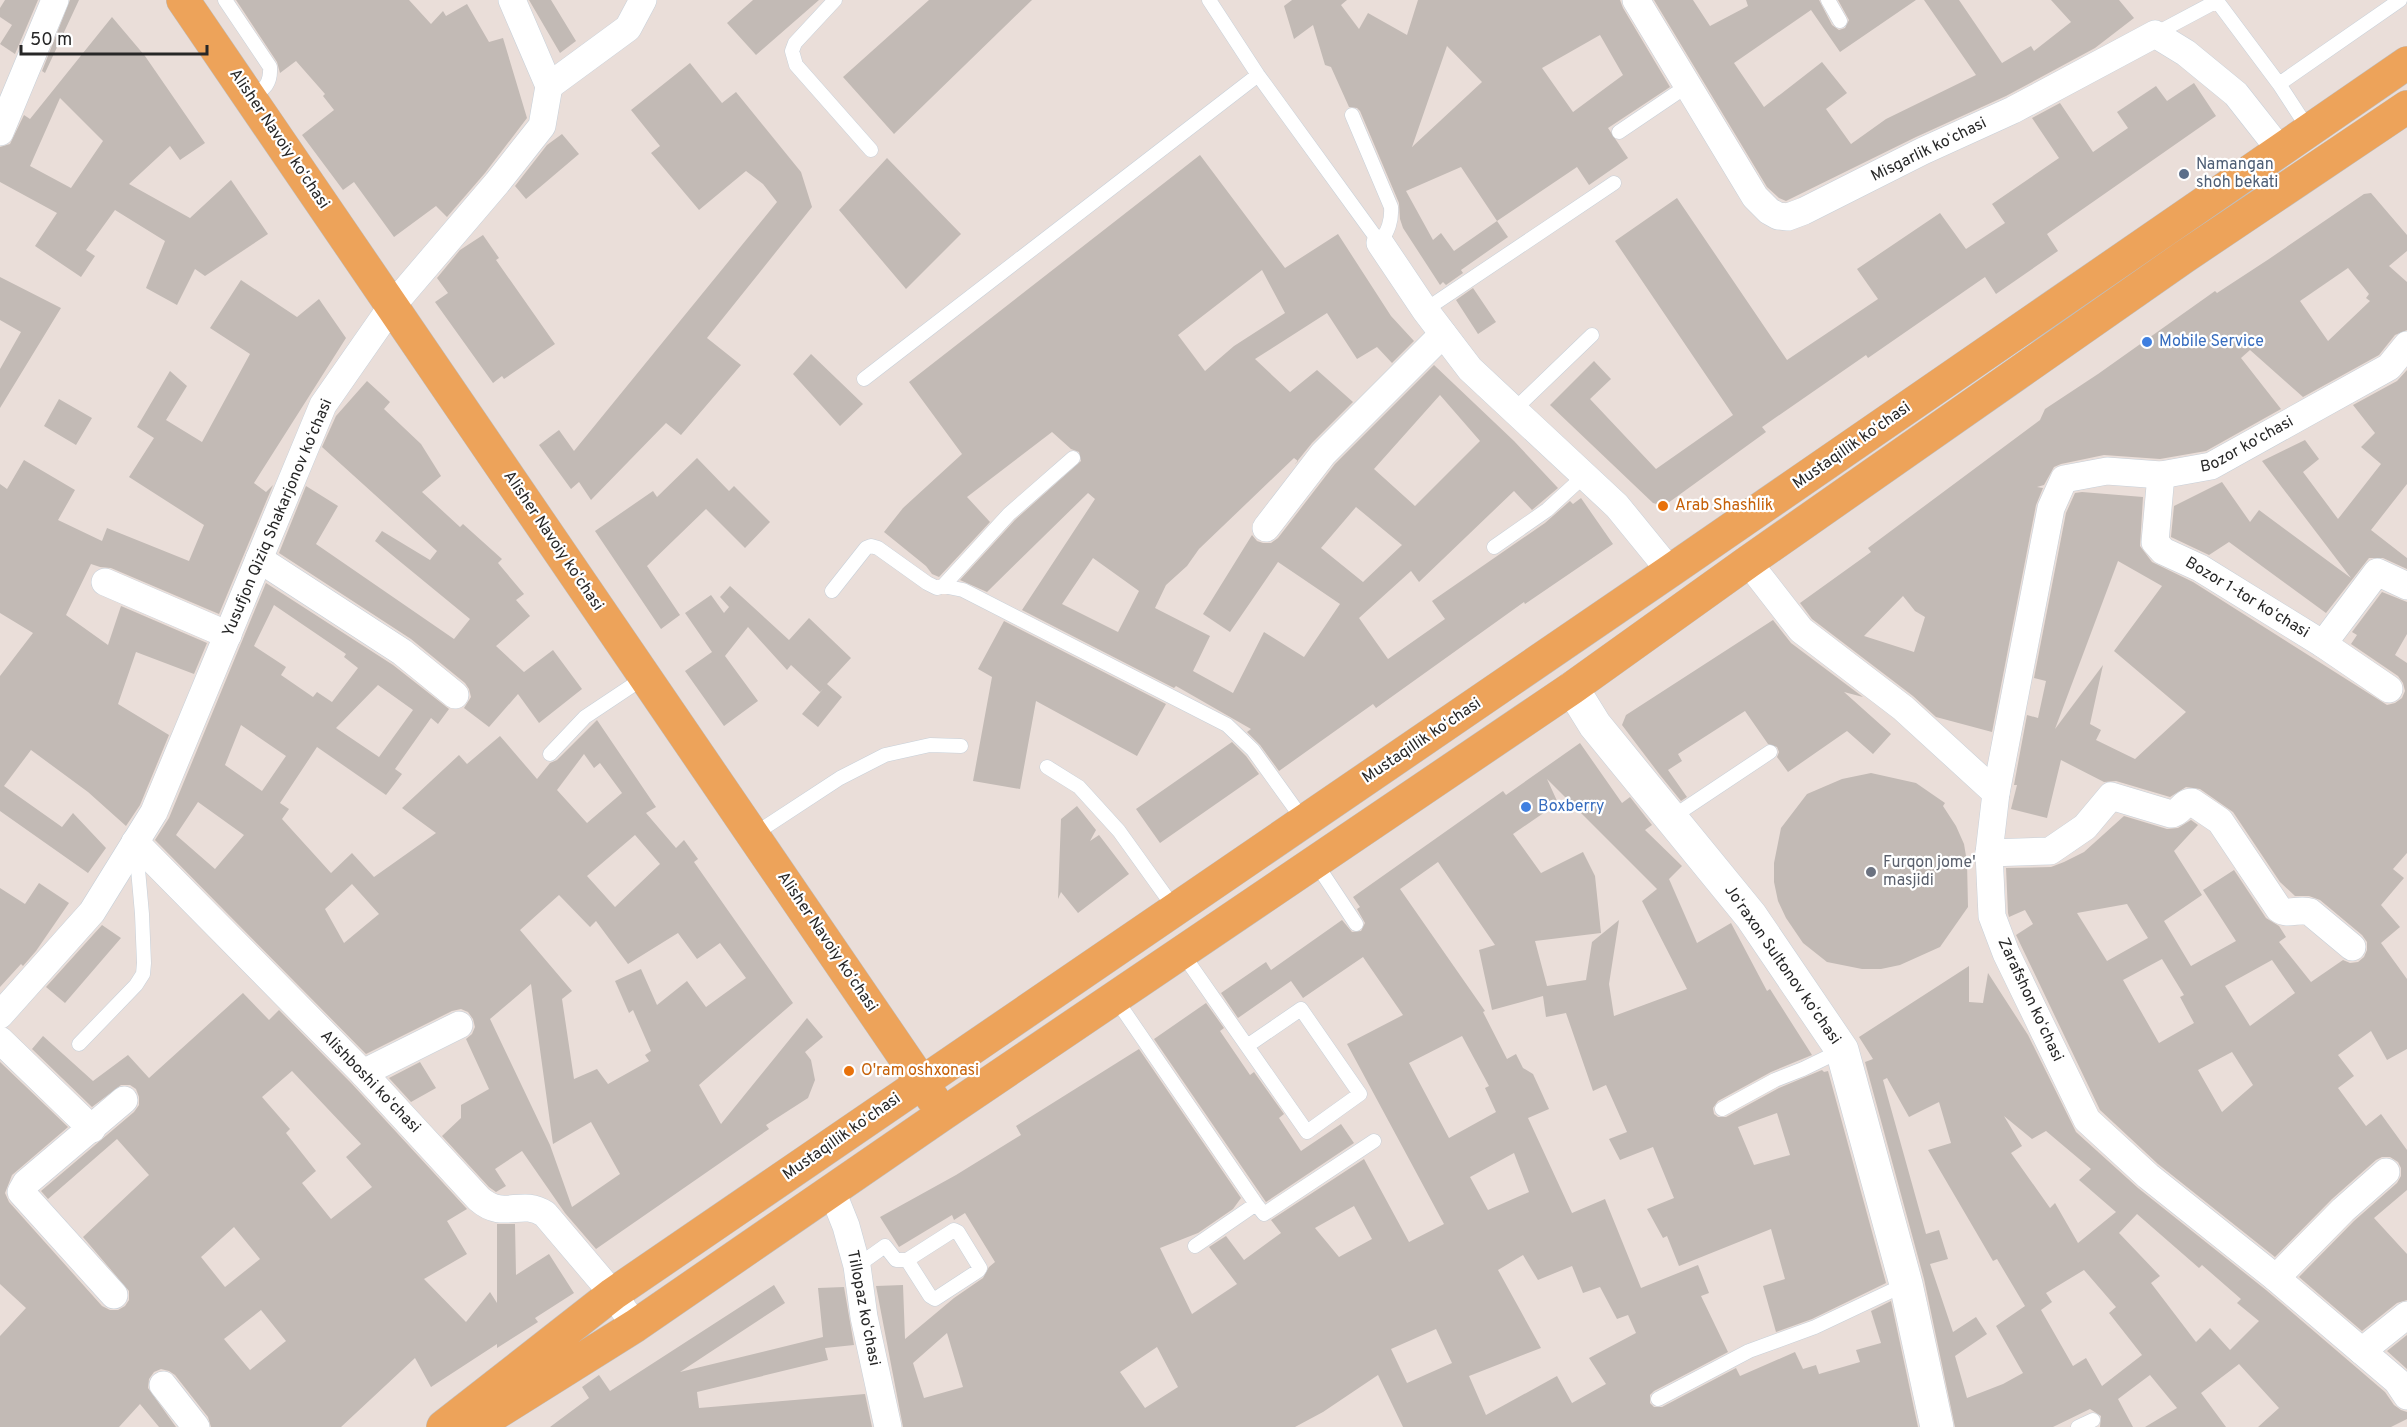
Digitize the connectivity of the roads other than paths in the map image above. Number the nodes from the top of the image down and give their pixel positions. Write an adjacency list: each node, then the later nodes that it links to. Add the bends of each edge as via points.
1 (55, 0): 23 (street)
2 (183, 0): 19 (main road, Alisher Navoiy koʻchasi)
3 (225, 0): 19 (lane, via 270,67 267,87)
4 (512, 0): 17 (street)
5 (643, 0): 17 (street, via 628,28)
6 (835, 0): 25 (lane, via 792,51 796,65)
7 (1209, 0): 15 (lane)
8 (1636, 0): 18 (street, Misgarlik koʻchasi)
9 (1828, 0): 12 (lane)
10 (2218, 0): 13 (lane); 16 (lane)
11 (2400, 0): 16 (lane)
12 (1840, 21)
13 (2155, 34): 18 (street, Misgarlik koʻchasi, via 2013,110 1788,217 1769,211 1755,197); 26 (street, via 2186,53 2236,94)
14 (2407, 63): 22 (main road, Mustaqillik koʻchasi)
15 (1258, 75): 28 (lane); 34 (lane)
16 (2279, 84): 22 (lane)
17 (549, 86): 29 (street, Yusufjon Qiziq Shakarjonov koʻchasi, via 542,126)
18 (1687, 86): 24 (lane)
19 (251, 98): 29 (main road, Alisher Navoiy koʻchasi)
20 (2407, 107): 43 (main road, via 2184,257)
21 (1352, 115): 28 (lane, via 1391,207 1392,217)
22 (2309, 131): 26 (main road, Mustaqillik koʻchasi)
23 (0, 132)
24 (1618, 132)
25 (871, 150)
26 (2280, 150): 44 (main road, Mustaqillik koʻchasi)
27 (1614, 183): 30 (lane)
28 (1380, 243): 30 (street)
29 (392, 306): 42 (street, Yusufjon Qiziq Shakarjonov koʻchasi, via 322,405); 51 (main road, Alisher Navoiy koʻchasi)
30 (1425, 310): 31 (street)
31 (1443, 334): 35 (street, via 1470,369); 40 (street, via 1323,454)
32 (1592, 335): 35 (lane)
33 (2407, 345): 37 (street, Bozor ko'chasi, via 2389,367 2211,466)
34 (864, 379)
35 (1515, 409): 38 (street)
36 (1073, 458): 46 (lane, via 1009,514)
37 (2161, 475): 39 (street, Bozor ko'chasi, via 2107,471); 50 (street, Bozor 1-tor koʻchasi, via 2155,542 2163,551 2200,568)
38 (1584, 476): 41 (lane, via 1547,510); 44 (street, via 1617,506)
39 (2064, 479): 59 (street, Zarafshon koʻchasi, via 2051,507)
40 (1266, 528)
41 (1494, 547)
42 (259, 559): 49 (street, Yusufjon Qiziq Shakarjonov koʻchasi); 54 (street, via 402,652)
43 (1748, 562): 52 (main road); 59 (street, via 1801,630 1904,708)
44 (1670, 571): 61 (main road, Mustaqillik koʻchasi)
45 (105, 582): 49 (street)
46 (943, 586): 48 (lane, via 927,583 872,546 866,548); 61 (lane, via 963,590 1227,725 1253,750)
47 (2407, 586): 50 (street, Bozor 1-tor koʻchasi, via 2377,572)
48 (832, 591)
49 (228, 634): 63 (street, Yusufjon Qiziq Shakarjonov koʻchasi, via 154,812)
50 (2323, 644): 53 (street)
51 (645, 677): 57 (lane, via 585,717); 62 (main road, Alisher Navoiy koʻchasi)
52 (1572, 688): 60 (street, Joʻraxon Sultonov koʻchasi, via 1595,725); 65 (main road)
53 (2389, 689)
54 (455, 695)
55 (961, 746): 62 (lane, via 930,745 885,755 840,778)
56 (1770, 752): 60 (lane)
57 (550, 754)
58 (1047, 767): 66 (lane, via 1079,788 1119,831)
59 (1996, 793): 64 (street, Zarafshon koʻchasi)
60 (1671, 818): 76 (street, Joʻraxon Sultonov koʻchasi, via 1751,916)
61 (1304, 821): 66 (main road, Mustaqillik koʻchasi)
62 (753, 835): 78 (main road, Alisher Navoiy koʻchasi)
63 (135, 842): 71 (street, Yusufjon Qiziq Shakarjonov koʻchasi, via 92,912); 74 (lane, via 143,974); 77 (street, Alishboshi koʻchasi)
64 (1989, 853): 68 (street, via 2050,851 2085,827 2111,796 2170,814 2192,802 2217,817 2279,909 2287,913 2310,912); 90 (street, Zarafshon koʻchasi, via 1995,926 2087,1120 2148,1176)
65 (1315, 862): 67 (lane); 69 (main road)
66 (1175, 909): 78 (main road, Mustaqillik koʻchasi)
67 (1356, 924)
68 (2352, 947)
69 (1182, 952): 70 (main road); 75 (lane)
70 (1114, 998): 81 (main road); 86 (lane)
71 (0, 1015)
72 (459, 1025): 77 (street)
73 (0, 1040): 82 (street)
74 (79, 1044)
75 (1247, 1046): 75 (lane, via 1306,1132 1360,1094 1301,1009)
76 (1842, 1050): 80 (lane); 91 (street, Joʻraxon Sultonov koʻchasi)
77 (363, 1073): 93 (street, Alishboshi koʻchasi, via 487,1206 498,1210 537,1209 545,1214)
78 (922, 1082): 81 (main road, Alisher Navoiy koʻchasi); 93 (main road, Mustaqillik koʻchasi)
79 (124, 1100): 82 (street)
80 (1722, 1109)
81 (943, 1114): 85 (main road)
82 (92, 1129): 92 (street, via 21,1192)
83 (1374, 1141): 86 (lane, via 1268,1213 1260,1211)
84 (2386, 1172): 90 (street)
85 (832, 1191): 89 (street, Tillopaz koʻchasi); 95 (main road)
86 (1256, 1204): 87 (lane)
87 (1195, 1246)
88 (907, 1260): 88 (lane, via 954,1230 980,1268 935,1299); 89 (lane, via 896,1260 885,1245)
89 (856, 1266): 104 (street, Tillopaz koʻchasi)
90 (2276, 1278): 96 (street, Zarafshon koʻchasi)
91 (1906, 1284): 99 (lane, via 1815,1327 1749,1351); 105 (street, Joʻraxon Sultonov koʻchasi)
92 (114, 1294)
93 (613, 1294): 95 (street, Alishboshi koʻchasi); 102 (main road, Mustaqillik koʻchasi)
94 (2407, 1315): 96 (street)
95 (635, 1326): 103 (main road)
96 (2362, 1351): 98 (street, Zarafshon koʻchasi, via 2397,1381)
97 (163, 1385): 101 (street)
98 (2407, 1396)
99 (1658, 1399)
100 (2093, 1420): 106 (lane)
101 (196, 1427)
102 (443, 1427)
103 (474, 1427)
104 (888, 1427)
105 (1937, 1427)
106 (2078, 1427)

